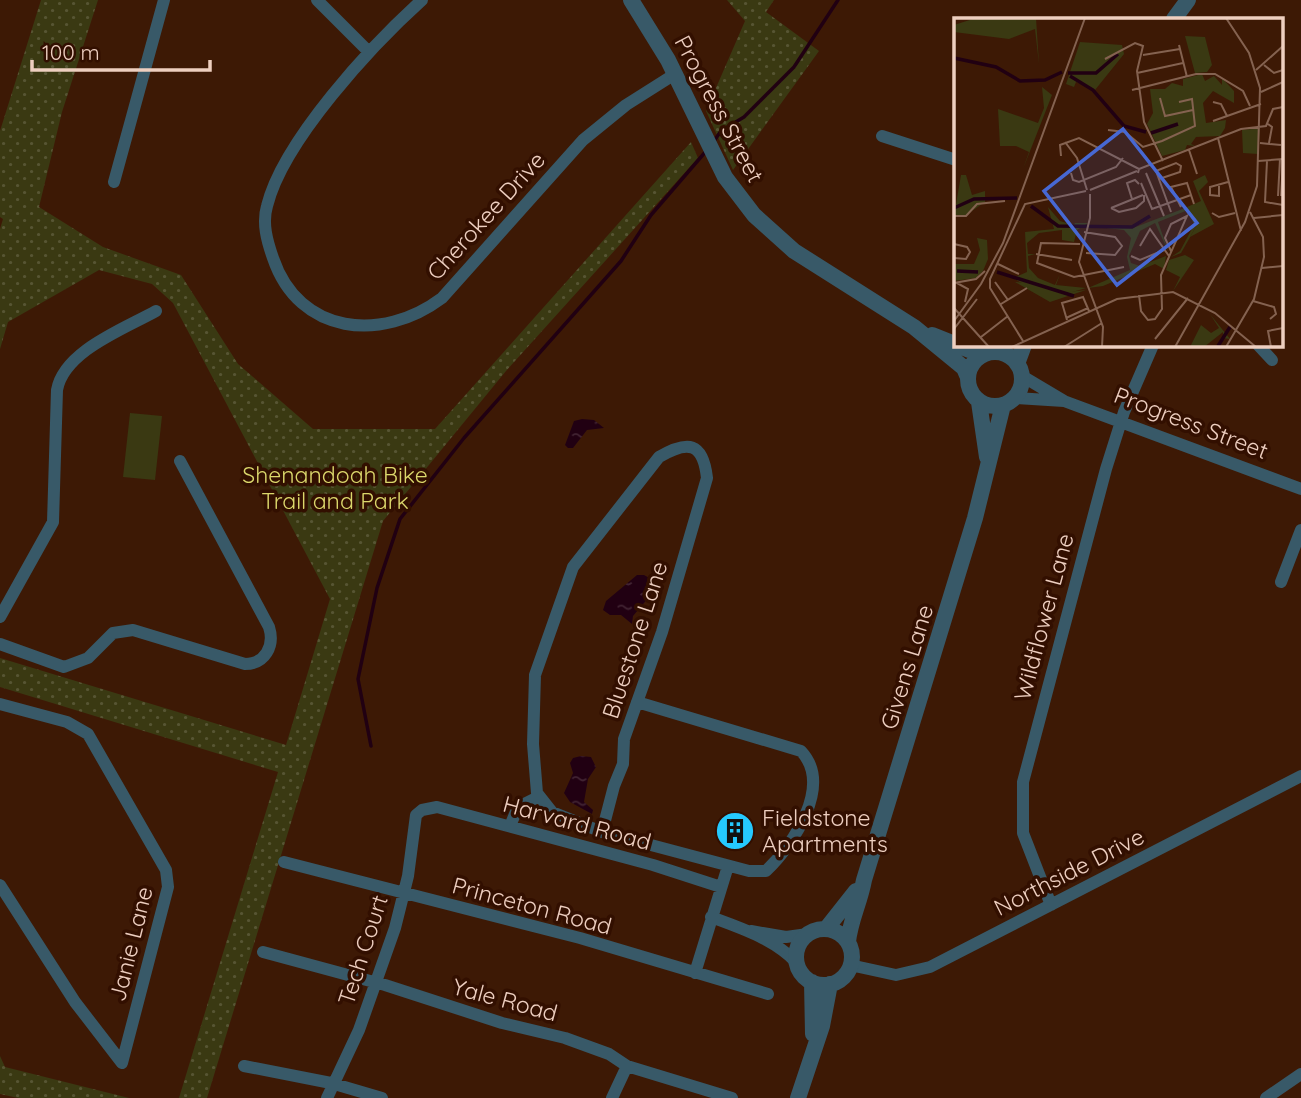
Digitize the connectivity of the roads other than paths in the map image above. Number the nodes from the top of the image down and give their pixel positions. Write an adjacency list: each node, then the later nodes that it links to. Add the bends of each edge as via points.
1 (164, 0): 11 (street)
2 (317, 0): 7 (street)
3 (422, 0): 7 (street, Cherokee Drive)
4 (631, 0): 8 (street, Progress Street)
5 (1188, 0): 6 (street)
6 (1175, 18)
7 (369, 51): 8 (street, Cherokee Drive, via 297,145 274,183 266,210 267,240 293,297 326,317 361,326 406,320 442,298 583,140 625,105)
8 (674, 74): 13 (street, Progress Street, via 742,200 812,263)
9 (882, 136): 10 (street)
10 (954, 159)
11 (114, 182)
12 (156, 311): 33 (street, via 77,356 63,371 58,390 53,522)
13 (914, 327): 14 (street, Progress Street); 23 (street, Progress Street)
14 (954, 343)
15 (960, 346): 20 (street, Progress Street)
16 (1024, 346): 22 (street)
17 (1152, 346): 27 (street, Wildflower Lane)
18 (1259, 346): 21 (street)
19 (1003, 349): 20 (street); 22 (street)
20 (982, 355): 23 (street)
21 (1272, 360)
22 (1020, 370): 24 (street, Progress Street); 26 (street)
23 (967, 375): 25 (street)
24 (1064, 401): 26 (street, Progress Street); 27 (street, Progress Street)
25 (979, 402): 26 (street, via 987,406); 29 (street, Givens Lane)
26 (1009, 402): 29 (street, Givens Lane)
27 (1122, 420): 30 (street, Progress Street); 48 (street, Wildflower Lane, via 1023,782 1023,833)
28 (180, 461): 34 (street, via 269,628 265,657 245,664 133,630 113,633 88,658 64,667)
29 (989, 466): 44 (street, Givens Lane)
30 (1301, 489)
31 (1301, 530): 32 (street)
32 (1281, 582)
33 (0, 617)
34 (0, 644)
35 (637, 702): 38 (street, Bluestone Lane, via 707,478 705,461 698,450 687,446 659,457 573,567 535,675 533,744); 41 (street, Bluestone Lane); 43 (street, via 801,751 813,765 809,803 779,859 766,871)
36 (0, 704): 45 (street, Janie Lane, via 66,722 88,734 168,875 122,1063 75,1002)
37 (1301, 776): 48 (street, Northside Drive)
38 (538, 797): 40 (street, via 518,807); 41 (street, via 552,812)
39 (422, 810): 40 (street, Harvard Road, via 437,807); 47 (street, Tech Court, via 415,822)
40 (510, 826): 46 (street, Harvard Road)
41 (602, 832): 43 (street)
42 (284, 862): 47 (street, Princeton Road)
43 (729, 866): 46 (street)
44 (864, 880): 50 (street, Givens Lane); 53 (street, Givens Lane)
45 (0, 885)
46 (721, 887): 49 (street)
47 (404, 894): 57 (street, Princeton Road, via 580,938); 59 (street, Tech Court)
48 (1051, 905): 56 (street, Northside Drive, via 912,973 896,975)
49 (711, 917): 51 (street); 57 (street)
50 (827, 929): 52 (street); 53 (street)
51 (750, 931): 52 (street, via 786,937); 55 (street)
52 (808, 933): 55 (street, via 799,944)
53 (848, 942): 56 (street)
54 (263, 951): 59 (street, Yale Road)
55 (796, 962): 58 (street)
56 (850, 965): 60 (street, via 841,979)
57 (695, 973): 61 (street, Princeton Road)
58 (812, 982): 60 (street); 62 (street)
59 (376, 983): 64 (street, Yale Road, via 590,1046); 66 (street, Tech Court, via 359,1030)
60 (830, 984): 62 (street)
61 (768, 994)
62 (813, 1047): 71 (street)
63 (244, 1066): 66 (street)
64 (627, 1066): 67 (street, Yale Road); 70 (street)
65 (1301, 1074): 72 (street)
66 (331, 1083): 68 (street, Tech Court); 69 (street)
67 (728, 1097)
68 (327, 1098)
69 (382, 1098)
70 (612, 1098)
71 (798, 1098)
72 (1266, 1098)

